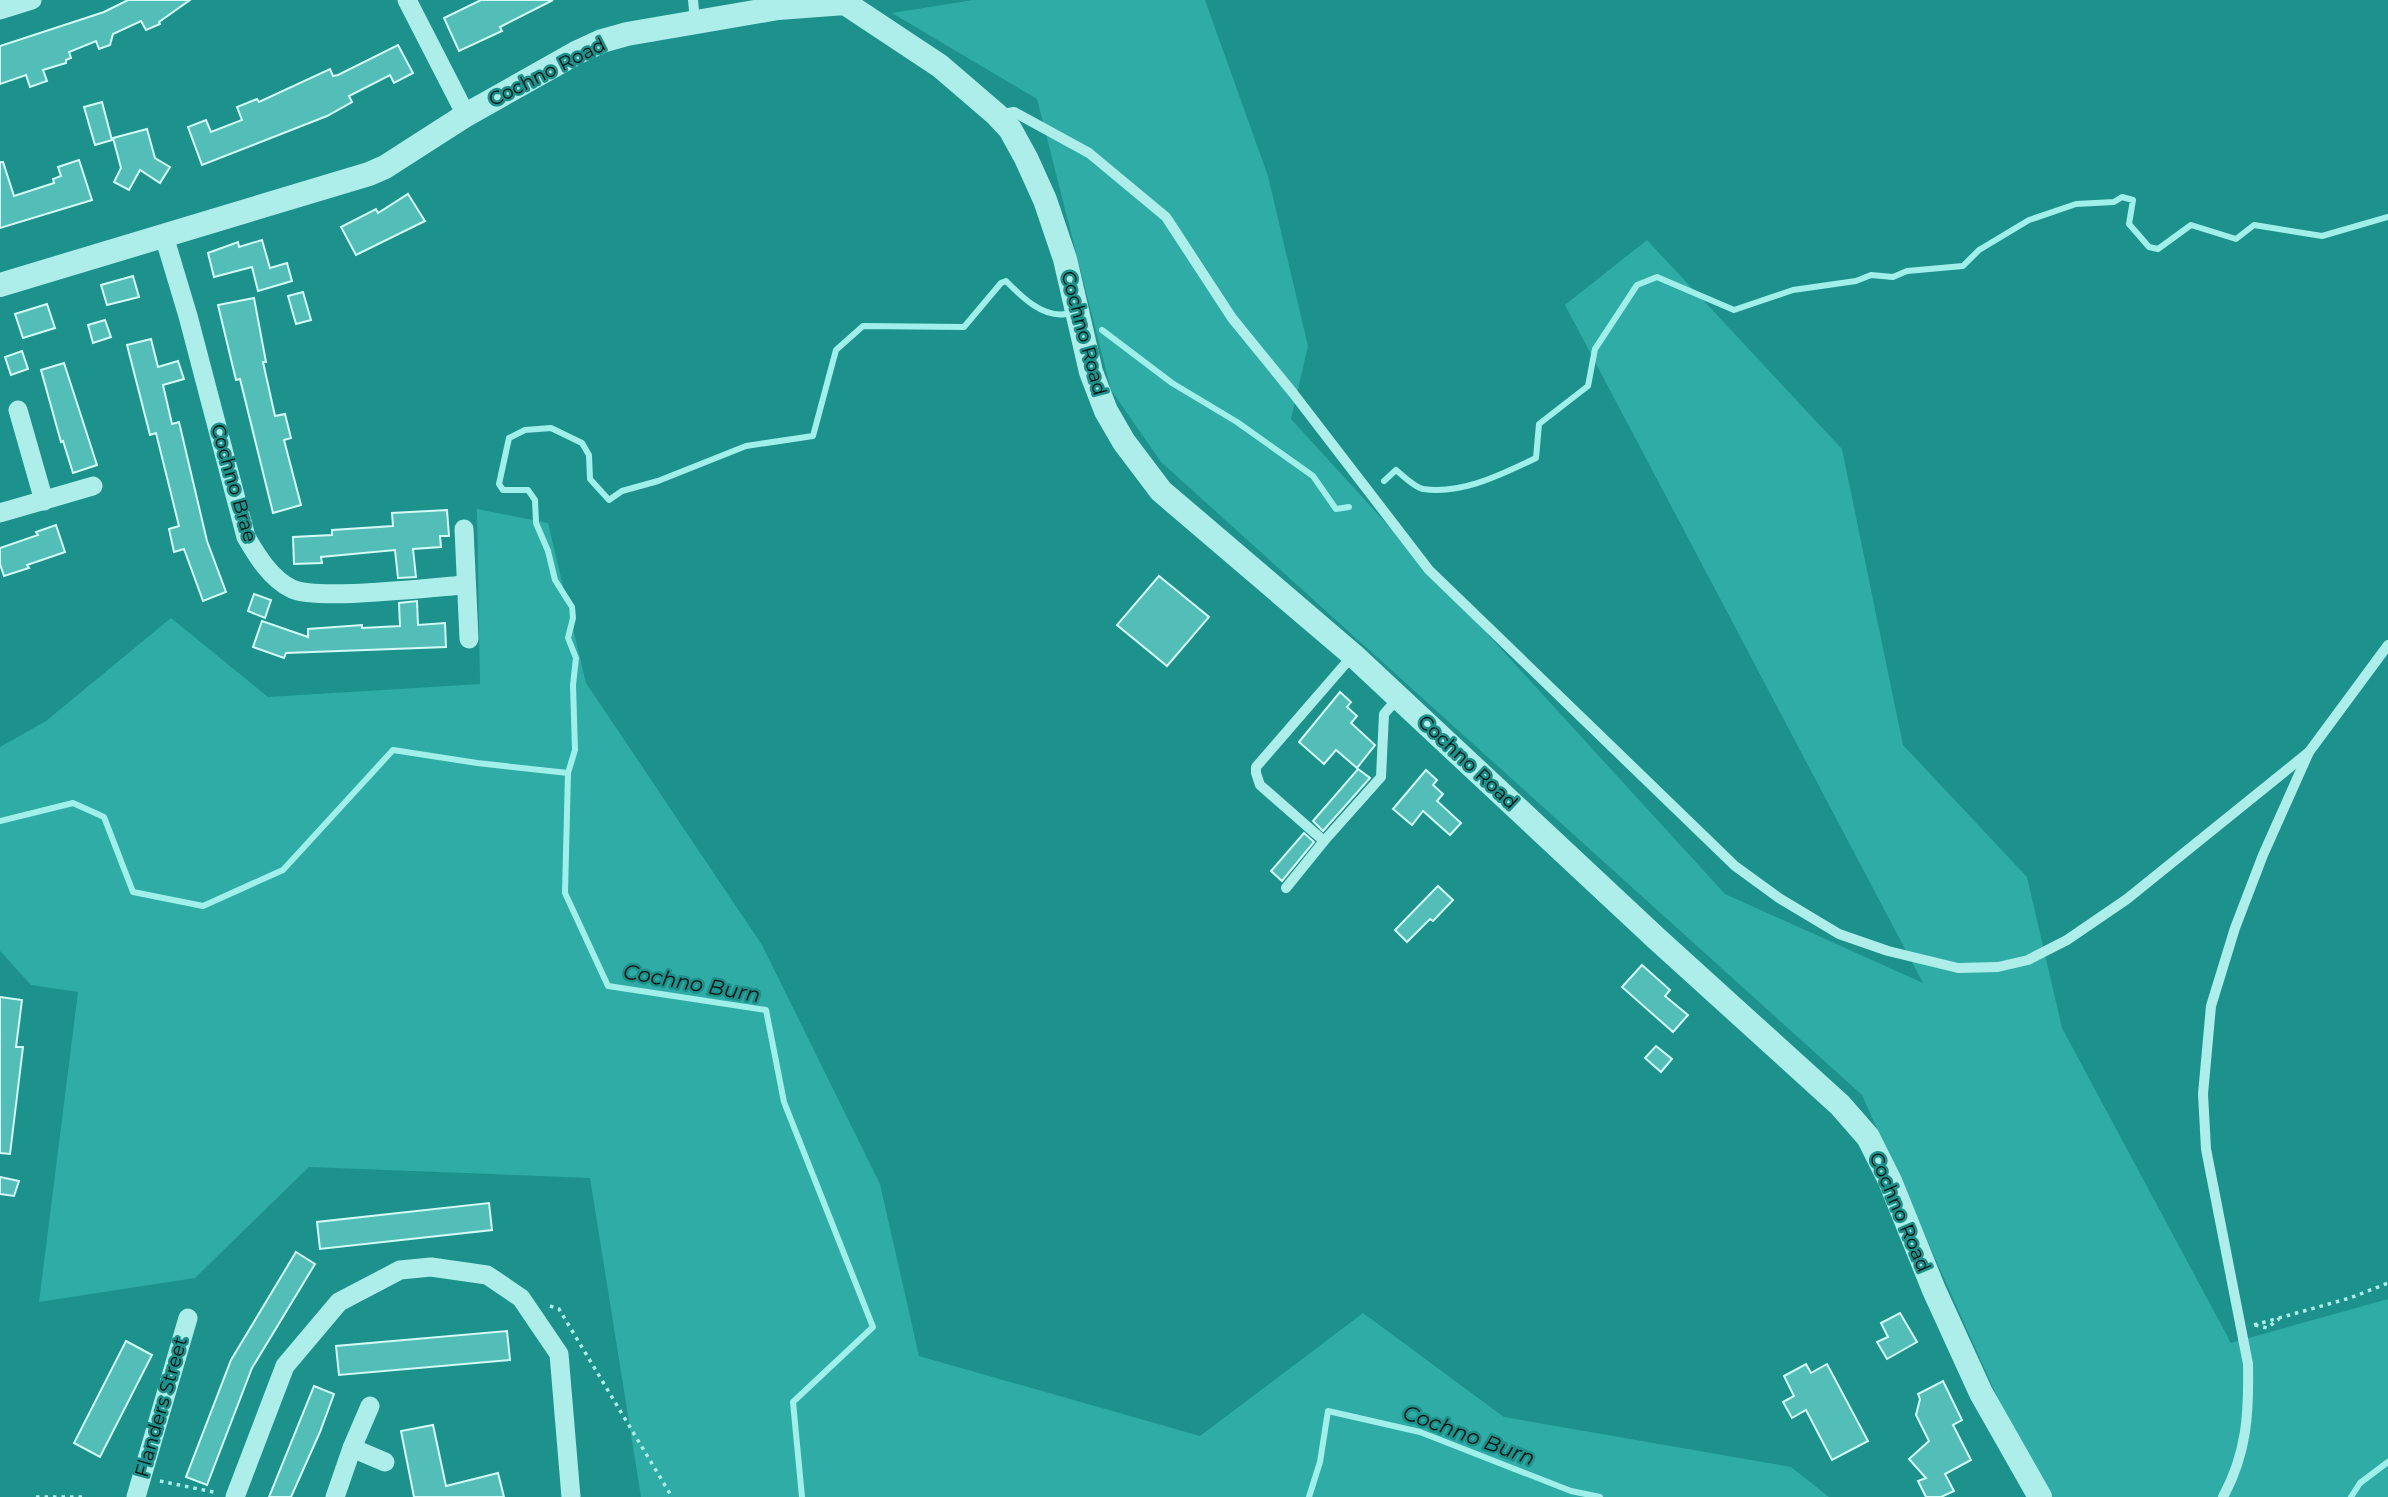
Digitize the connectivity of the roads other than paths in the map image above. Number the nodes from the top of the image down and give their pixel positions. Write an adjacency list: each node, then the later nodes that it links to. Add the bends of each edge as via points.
1 (32, 0): 5 (street)
2 (407, 0): 7 (street)
3 (854, 2): 4 (street, Cochno Road); 8 (street, Cochno Road)
4 (778, 4): 6 (street, Cochno Road)
5 (0, 9)
6 (694, 10): 7 (street, Cochno Road, via 602,41)
7 (466, 115): 9 (street, Cochno Road, via 369,174)
8 (998, 115): 19 (street, Cochno Road, via 1010,129 1045,200 1065,259 1091,372 1124,442 1160,491); 21 (lane, via 1014,112 1089,153 1166,217 1232,318 1429,570 1735,866 1839,934 1958,968 1998,967 2028,960 2127,899)
9 (164, 236): 10 (street, Cochno Road); 16 (street, Cochno Brae, via 246,537 262,564 293,589 328,593)
10 (0, 285)
11 (18, 410): 13 (street)
12 (93, 486): 13 (street)
13 (44, 501): 14 (street)
14 (0, 513)
15 (464, 529): 16 (street)
16 (466, 585): 17 (street)
17 (469, 639)
18 (2388, 645): 21 (lane)
19 (1353, 655): 20 (street, Cochno Road); 22 (lane, via 1256,767 1260,785)
20 (1398, 698): 22 (lane, via 1384,714 1381,777); 32 (street, Cochno Road, via 1840,1105 1868,1137 1981,1393)
21 (2309, 752): 33 (lane, via 2235,928 2211,1006 2205,1057 2206,1149 2248,1364 2245,1442)
22 (1324, 841): 23 (lane)
23 (1286, 888)
24 (188, 1318): 28 (street, Flanders Street)
25 (370, 1406): 26 (street)
26 (352, 1448): 27 (street); 30 (street)
27 (385, 1462)
28 (136, 1497)
29 (235, 1497): 31 (street, via 285,1366 339,1302 400,1270 431,1267 487,1275 521,1298 559,1354)
30 (335, 1497)
31 (571, 1497)
32 (2040, 1497)
33 (2223, 1497)

